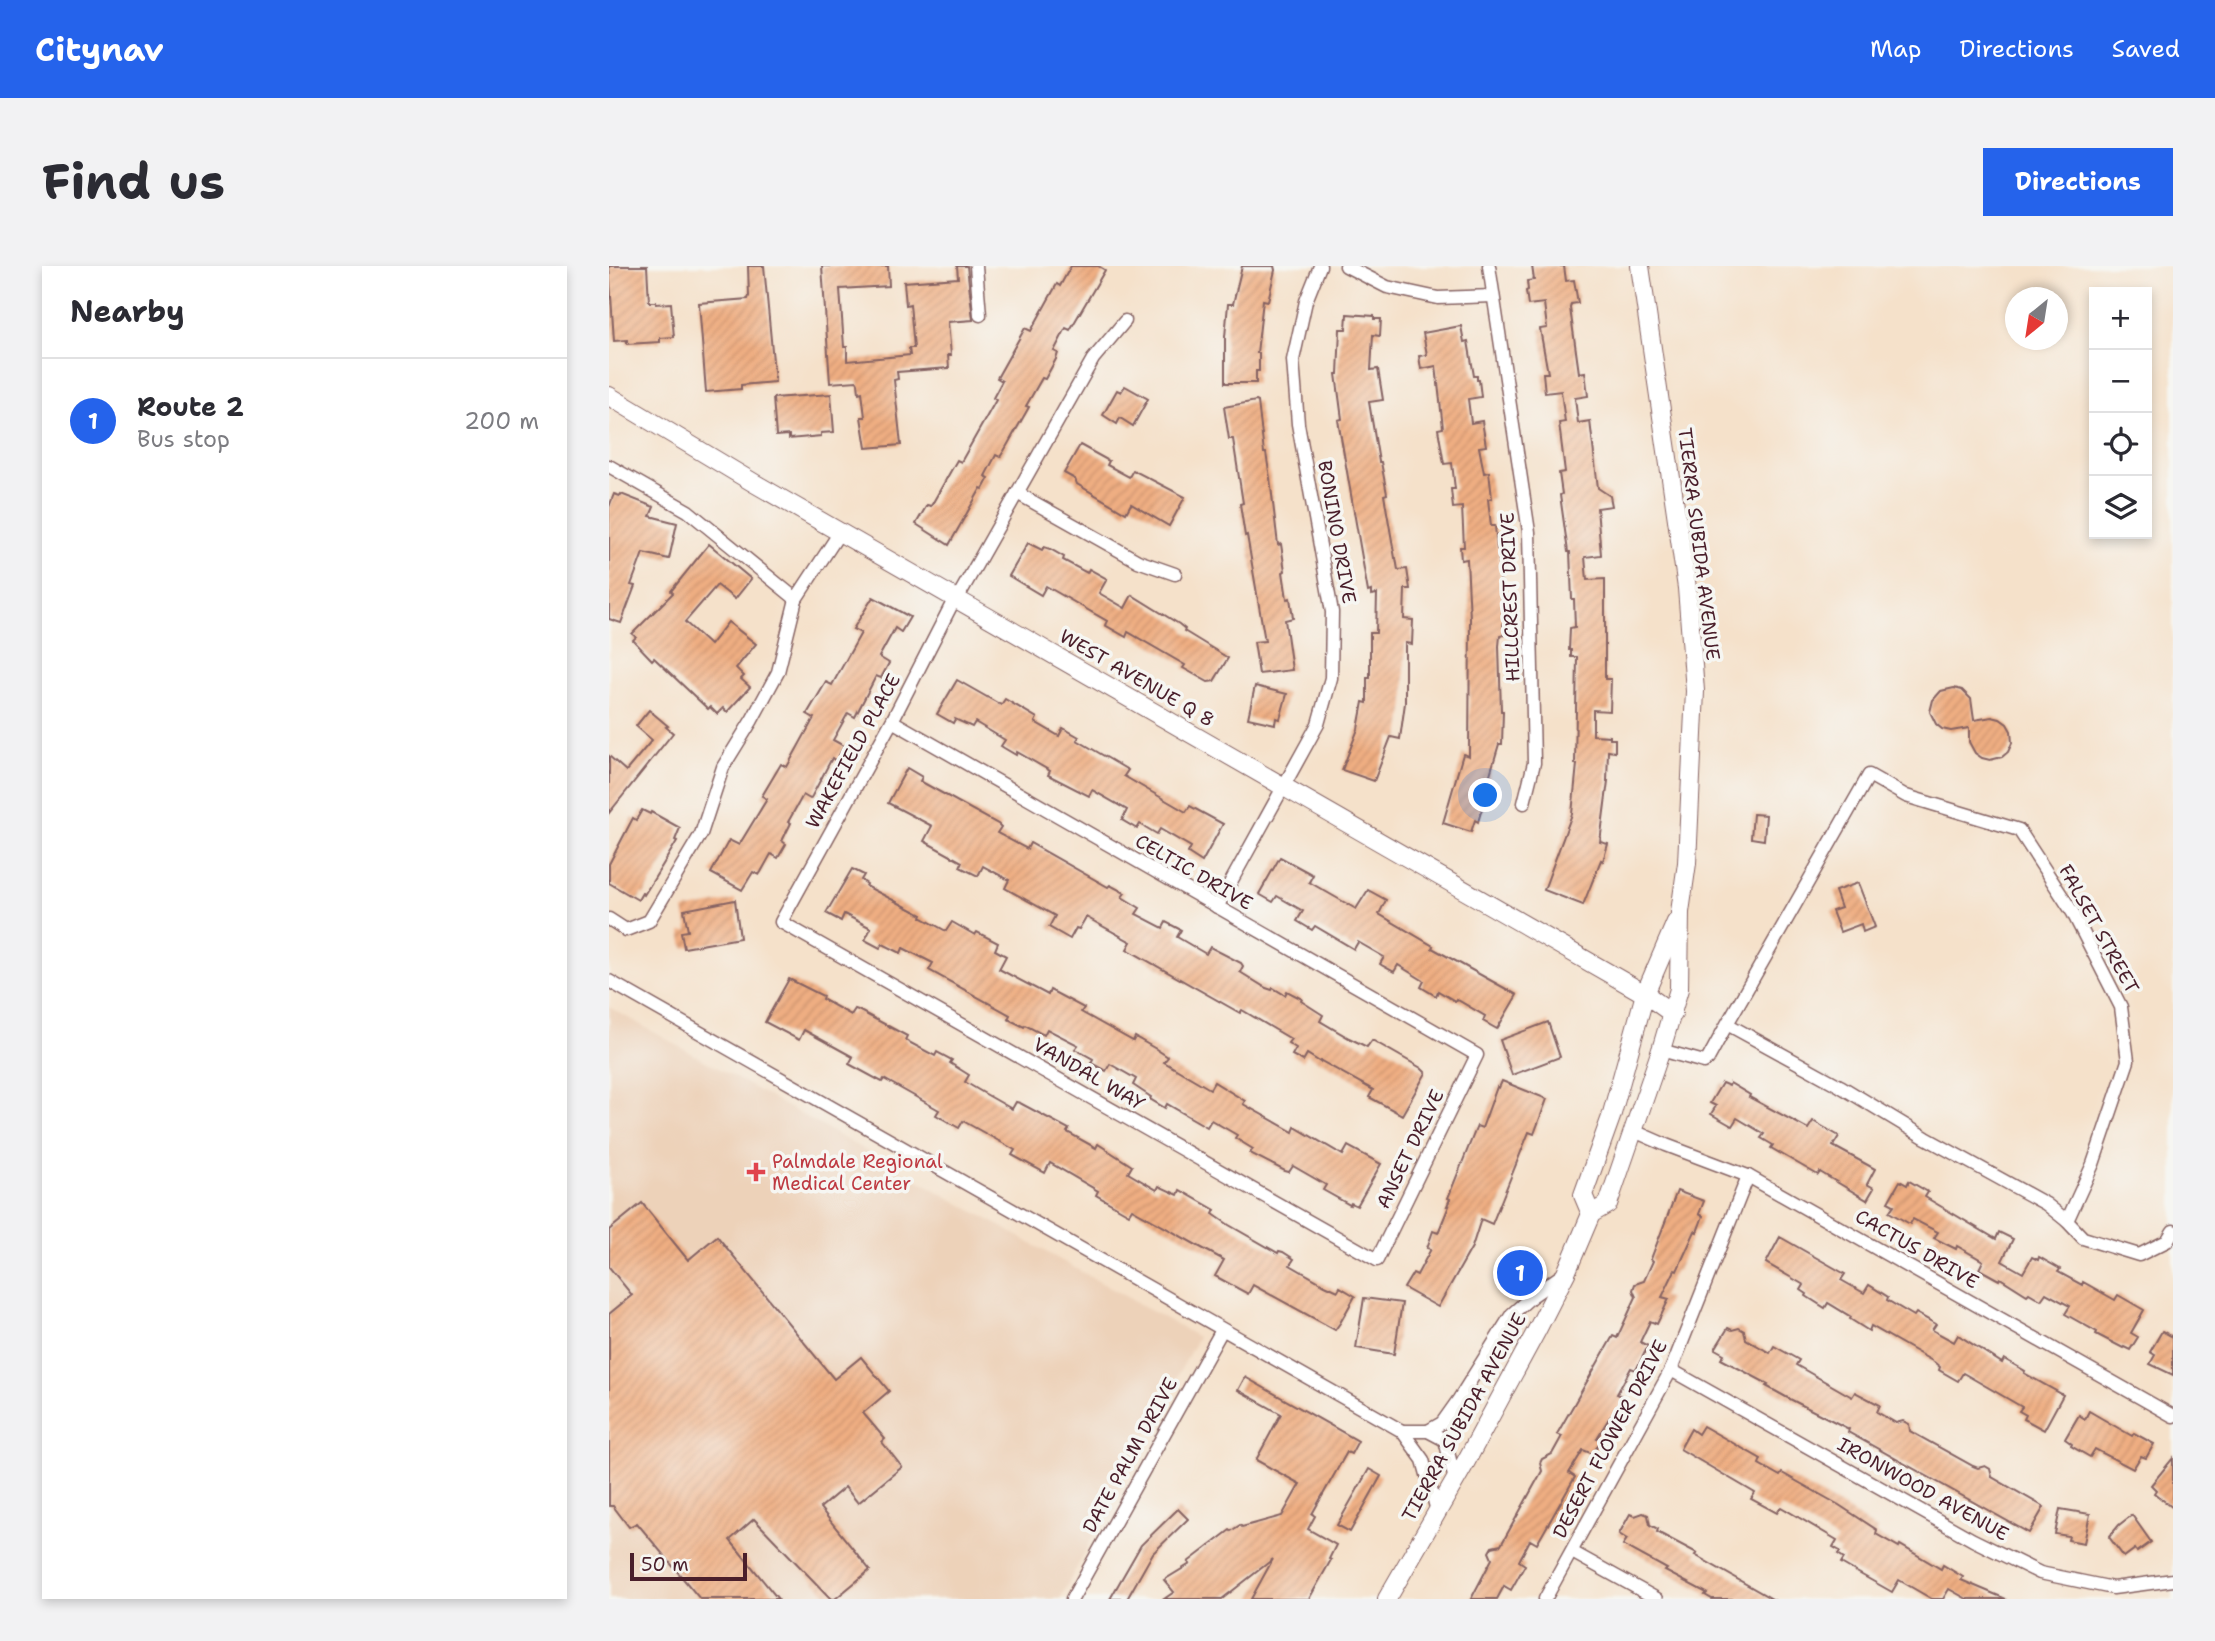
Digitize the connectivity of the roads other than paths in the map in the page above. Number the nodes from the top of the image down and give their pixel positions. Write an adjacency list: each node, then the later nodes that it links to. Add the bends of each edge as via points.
1 (976, 266): 7 (street)
2 (1320, 266): 17 (street, BONINO DRIVE, via 1306,301 1293,360 1298,424 1332,612 1331,678 1318,724)
3 (1346, 266): 6 (street, via 1387,287 1438,298)
4 (1489, 266): 6 (street, HILLCREST DRIVE)
5 (1640, 266): 20 (main road, TIERRA SUBIDA AVENUE, via 1687,588 1695,691 1687,863)
6 (1493, 296): 18 (street, HILLCREST DRIVE, via 1529,532 1534,763)
7 (980, 315)
8 (1125, 321): 11 (street, WAKEFIELD PLACE, via 1093,359)
9 (609, 396): 12 (main road, WEST AVENUE Q 8)
10 (609, 466): 15 (street, via 688,511)
11 (1017, 493): 13 (street, via 1138,561); 14 (street, WAKEFIELD PLACE)
12 (840, 532): 14 (main road, WEST AVENUE Q 8); 15 (street)
13 (1175, 574)
14 (956, 598): 16 (street, WAKEFIELD PLACE); 17 (main road, WEST AVENUE Q 8)
15 (796, 599): 21 (street, via 778,672 723,767 701,834 649,921 627,930)
16 (892, 721): 19 (street, CELTIC DRIVE); 22 (street, WAKEFIELD PLACE)
17 (1282, 786): 19 (street, BONINO DRIVE); 24 (main road, WEST AVENUE Q 8)
18 (1524, 803)
19 (1217, 907): 28 (street, CELTIC DRIVE)
20 (1680, 912): 24 (main road, TIERRA SUBIDA AVENUE); 25 (main road, TIERRA SUBIDA AVENUE, via 1679,989)
21 (609, 919)
22 (781, 922): 34 (street, VANDAL WAY)
23 (609, 981): 36 (street)
24 (1645, 994): 25 (main road, WEST AVENUE Q 8); 31 (main road, TIERRA SUBIDA AVENUE, via 1611,1117 1583,1195)
25 (1673, 1014): 27 (main road, TIERRA SUBIDA AVENUE)
26 (1727, 1024): 27 (street, via 1704,1062); 32 (street, via 2046,1204); 32 (street, FALSET STREET, via 1869,775 1906,796 2019,830 2073,913 2121,1007 2128,1061 2093,1164)
27 (1661, 1050): 29 (main road, TIERRA SUBIDA AVENUE)
28 (1477, 1055): 34 (street, ANSET DRIVE)
29 (1635, 1131): 30 (street, CACTUS DRIVE); 31 (main road, TIERRA SUBIDA AVENUE, via 1608,1203)
30 (1748, 1176): 37 (street, DESERT FLOWER DRIVE); 38 (street, CACTUS DRIVE)
31 (1591, 1214): 35 (main road, TIERRA SUBIDA AVENUE)
32 (2067, 1221): 33 (street, via 2083,1238 2139,1255 2167,1241)
33 (2173, 1231)
34 (1377, 1260)
35 (1566, 1273): 40 (street, via 1512,1314 1441,1423); 41 (main road, TIERRA SUBIDA AVENUE)
36 (1222, 1329): 39 (street); 46 (street, DATE PALM DRIVE)
37 (1671, 1370): 43 (street, DESERT FLOWER DRIVE); 44 (street, IRONWOOD AVENUE, via 2040,1573 2113,1588)
38 (2173, 1416)
39 (1402, 1431): 40 (street); 42 (street, via 1423,1460)
40 (1428, 1431): 41 (street, via 1445,1440)
41 (1455, 1480): 42 (main road, TIERRA SUBIDA AVENUE)
42 (1437, 1511): 45 (main road, TIERRA SUBIDA AVENUE)
43 (1572, 1552): 47 (street, DESERT FLOWER DRIVE); 48 (street)
44 (2173, 1580)
45 (1388, 1597)
46 (1072, 1599)
47 (1545, 1599)
48 (1657, 1599)

